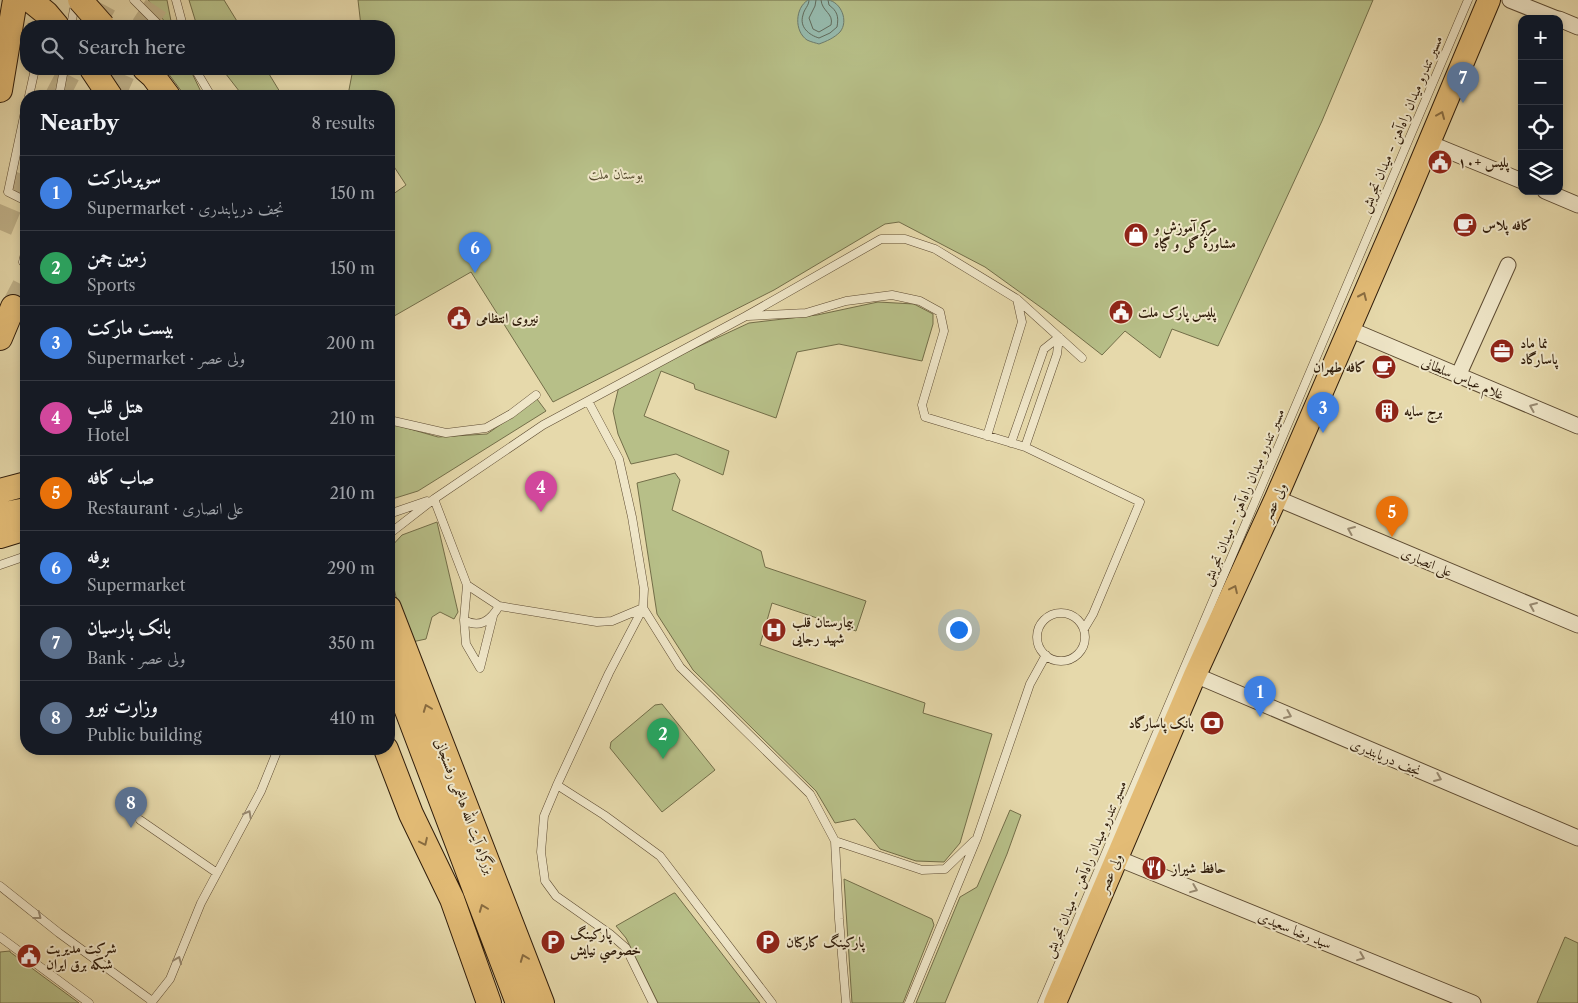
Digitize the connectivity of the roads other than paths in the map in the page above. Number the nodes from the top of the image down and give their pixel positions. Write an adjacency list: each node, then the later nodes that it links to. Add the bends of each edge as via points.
1 (14, 0): 24 (highway)
2 (30, 0): 11 (highway)
3 (80, 0): 13 (highway, bridge)
4 (85, 0): 12 (lane, via 74,9)
5 (134, 0): 14 (lane)
6 (176, 0): 15 (lane)
7 (1468, 0): 100 (lane, مسیر تندرو میدان راه‌آهن - میدان تجریش)
8 (1489, 0): 32 (main road, ولی عصر, one-way to 8)
9 (1510, 0): 10 (street)
10 (1548, 15)
11 (51, 20)
12 (72, 20)
13 (98, 20)
14 (154, 20)
15 (181, 20)
16 (1563, 21): 17 (street)
17 (1578, 27)
18 (34, 75): 25 (lane)
19 (63, 75): 26 (lane)
20 (96, 75): 27 (highway)
21 (138, 75): 28 (highway)
22 (152, 75): 29 (highway)
23 (199, 75): 30 (lane)
24 (0, 90)
25 (30, 90)
26 (60, 90)
27 (106, 90)
28 (149, 90)
29 (164, 90)
30 (208, 90)
31 (20, 135): 35 (lane, via 8,192)
32 (1430, 143): 33 (street); 41 (main road, ولی عصر, one-way to 32)
33 (1518, 179)
34 (1554, 195): 36 (street)
35 (20, 198)
36 (1578, 205)
37 (1508, 264): 45 (street)
38 (1017, 299): 40 (lane, via 935,249 905,239 881,239); 42 (lane); 50 (lane, via 1022,322)
39 (13, 307): 43 (highway)
40 (746, 316): 47 (lane); 50 (lane, via 806,313 846,301 892,295 920,301 940,312 944,331 922,405 925,417)
41 (1349, 329): 45 (street, غلام عباس سلطانی); 55 (main road, ولی عصر)
42 (1059, 337): 44 (lane); 51 (lane, via 1044,349); 52 (lane, via 1057,354)
43 (0, 338)
44 (1082, 358)
45 (1458, 376): 49 (street, غلام عباس سلطانی, one-way to 45)
46 (536, 395): 48 (lane, via 486,428 446,433)
47 (588, 400): 56 (lane, via 544,425); 67 (lane, via 618,459 632,517 644,589)
48 (395, 421)
49 (1578, 426)
50 (987, 436): 51 (lane)
51 (1011, 443): 52 (lane)
52 (1025, 447): 72 (lane, via 1140,502)
53 (20, 486): 54 (highway)
54 (0, 491)
55 (1276, 498): 71 (street, علی انصاری, one-way to 55); 74 (main road, ولی عصر, one-way to 55)
56 (434, 499): 58 (lane); 60 (lane); 65 (lane)
57 (20, 511): 59 (highway)
58 (395, 512)
59 (0, 515)
60 (395, 529)
61 (20, 530): 62 (highway)
62 (0, 536)
63 (20, 558): 64 (lane)
64 (0, 565)
65 (467, 585): 66 (lane); 69 (lane)
66 (499, 606): 67 (lane, via 597,622 612,621); 68 (lane)
67 (643, 608): 79 (lane); 84 (lane, via 680,667 810,794)
68 (493, 616): 69 (lane, via 476,624); 69 (lane, via 480,668 466,644)
69 (464, 620)
70 (395, 623): 95 (highway, بزرگراه آیت الله هاشمی رفسنجانی, one-way to 70)
71 (1578, 625)
72 (1084, 629): 73 (lane, via 1084,644 1075,656 1060,660); 73 (lane, via 1074,616 1067,613 1059,612 1044,619 1037,641)
73 (1046, 655): 82 (lane, via 1030,684)
74 (1195, 675): 83 (street, نجف دریابندری, one-way to 83); 85 (main road, ولی عصر)
75 (395, 679): 94 (highway, one-way to 75)
76 (275, 755): 86 (lane, one-way to 76)
77 (372, 755): 80 (highway)
78 (388, 755): 80 (highway)
79 (557, 785): 96 (lane, via 544,816 541,852 545,881 556,896 626,948); 97 (lane, via 660,856)
80 (411, 814): 93 (highway, one-way to 93, via 452,899)
81 (140, 820): 86 (lane)
82 (977, 838): 84 (lane, via 945,869 922,870); 99 (lane)
83 (1578, 838)
84 (835, 841): 98 (lane)
85 (1117, 858): 101 (main road, ولی عصر); 102 (street, سید رضا سعیدی, one-way to 102)
86 (217, 873): 91 (lane, one-way to 86, via 170,979)
87 (0, 886): 91 (lane, one-way to 91)
88 (0, 937): 90 (lane)
89 (0, 945): 90 (lane)
90 (12, 946): 92 (lane)
91 (152, 1002)
92 (89, 1003)
93 (489, 1003)
94 (518, 1003)
95 (542, 1003)
96 (653, 1003)
97 (772, 1003)
98 (846, 1003)
99 (909, 1003)
100 (1042, 1003)
101 (1055, 1003)
102 (1473, 1003)

